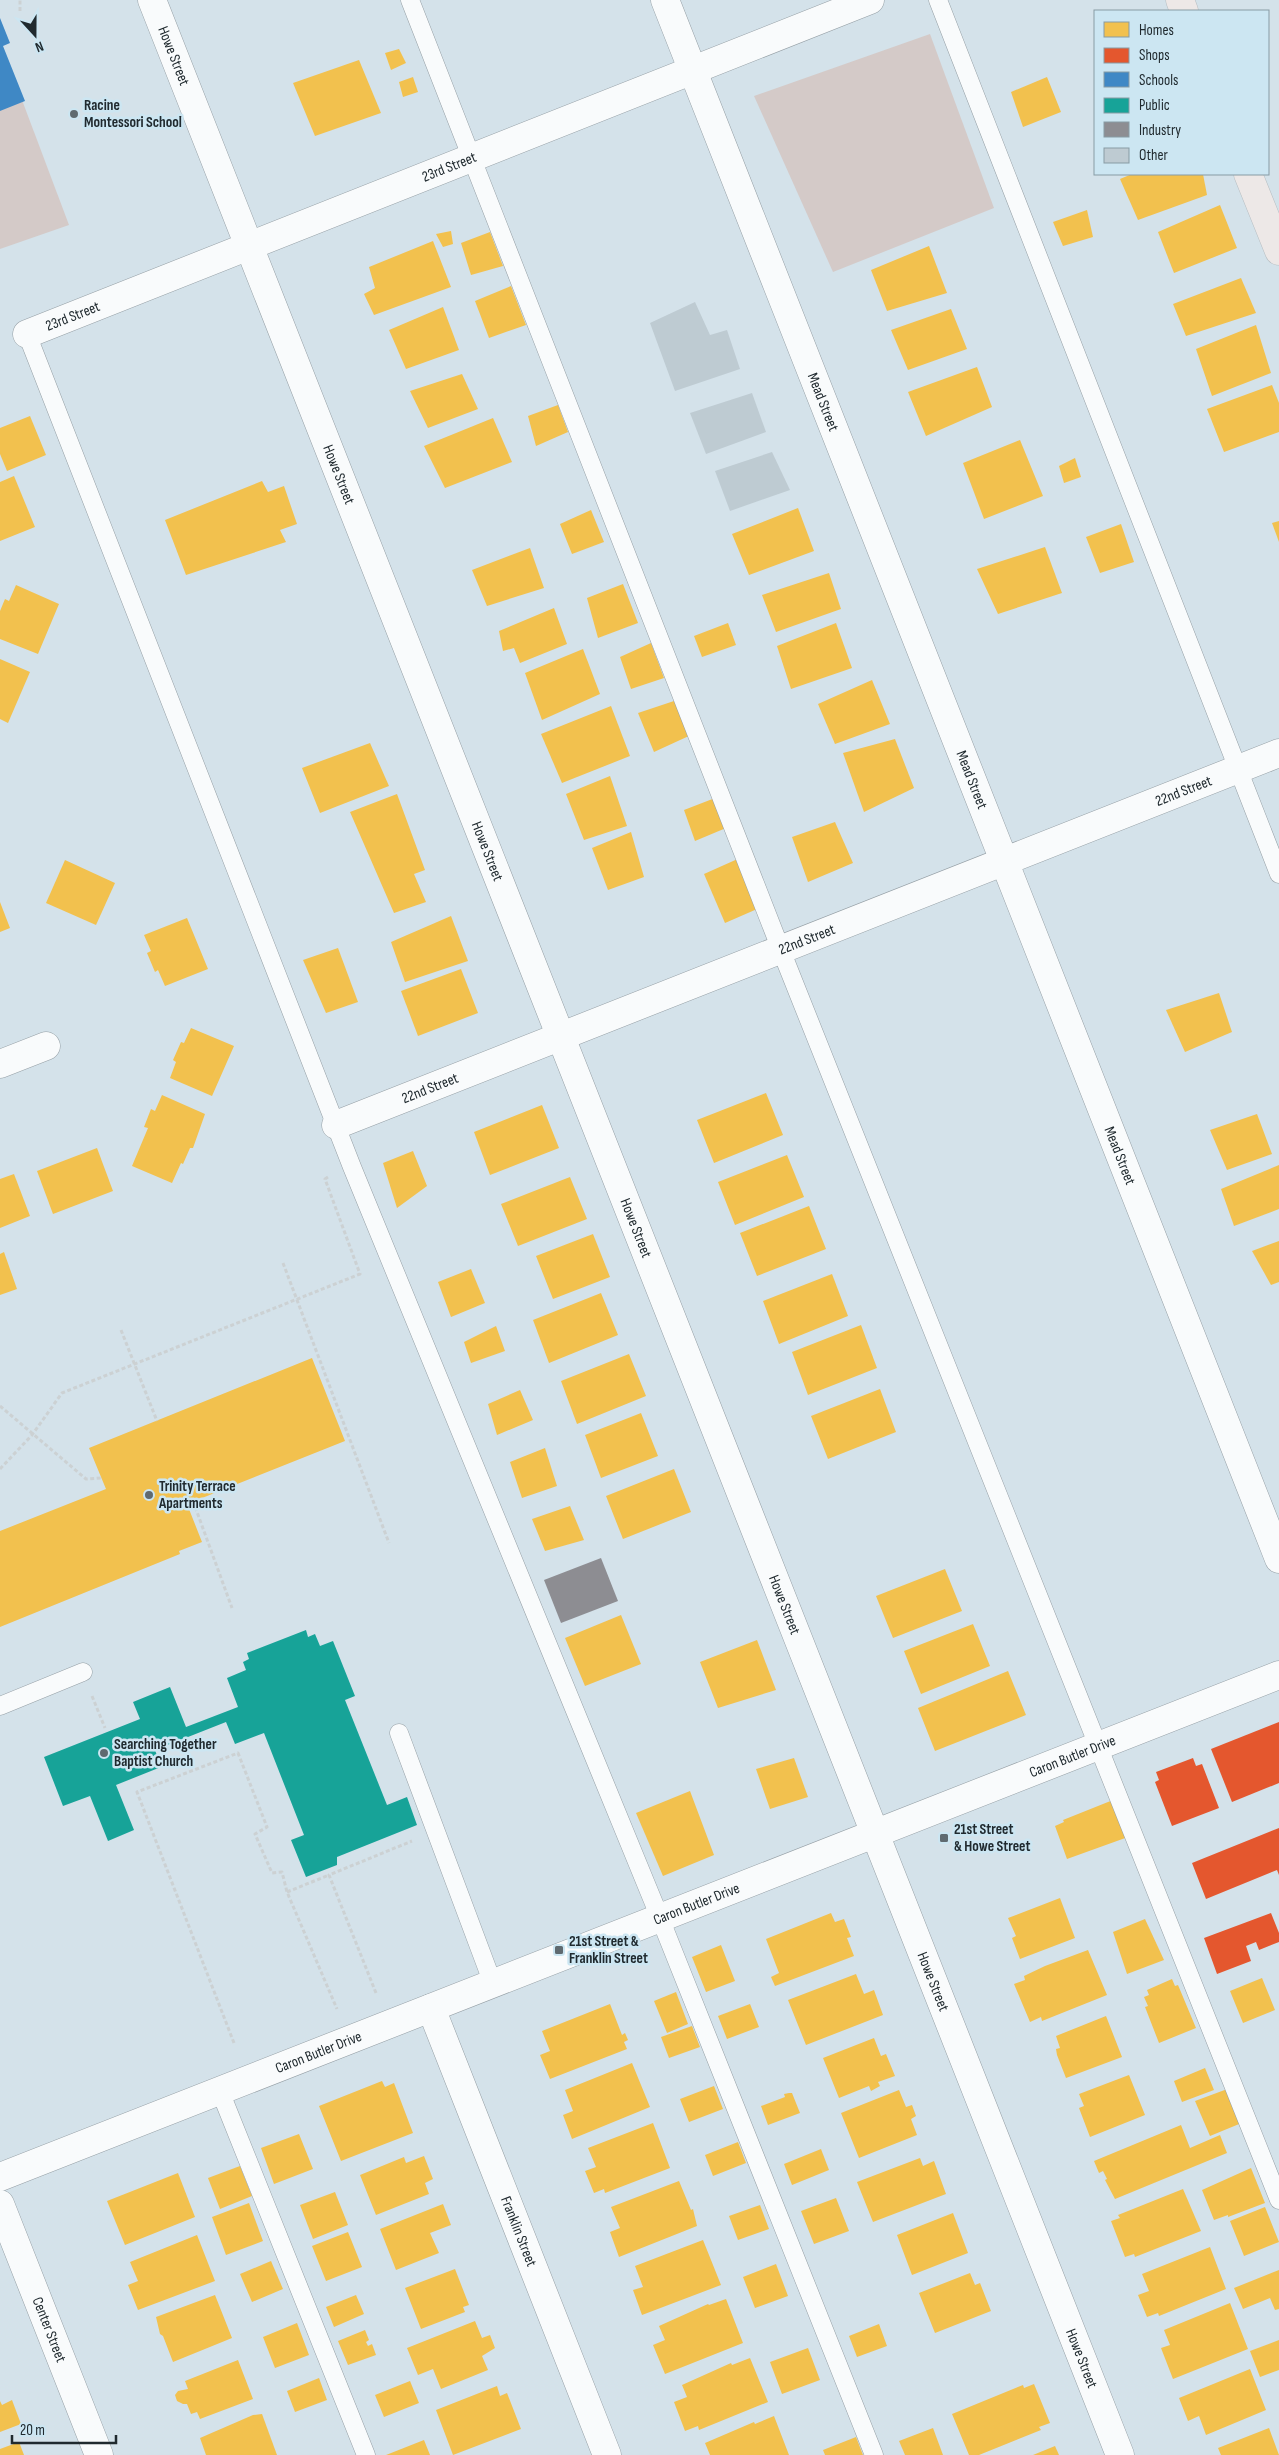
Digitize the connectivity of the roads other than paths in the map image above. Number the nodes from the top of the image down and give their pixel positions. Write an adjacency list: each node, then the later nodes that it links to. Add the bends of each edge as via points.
1 (152, 0): 9 (street, Howe Street)
2 (410, 0): 7 (lane)
3 (665, 0): 6 (street, Mead Street)
4 (870, 0): 6 (street, 23rd Street)
5 (938, 0): 13 (lane)
6 (692, 70): 7 (street, 23rd Street); 14 (street, Mead Street)
7 (472, 158): 9 (street, 23rd Street); 16 (lane)
8 (1248, 175): 10 (main road)
9 (248, 246): 11 (street, 23rd Street); 17 (street, Howe Street)
10 (1279, 251)
11 (27, 334): 20 (lane)
12 (1279, 753): 13 (street, 22nd Street)
13 (1239, 769): 14 (street, 22nd Street); 15 (lane)
14 (1004, 862): 16 (street, 22nd Street); 21 (street, Mead Street)
15 (1279, 874)
16 (781, 950): 17 (street, 22nd Street); 26 (lane)
17 (560, 1037): 20 (street, 22nd Street); 27 (street, Howe Street)
18 (46, 1046): 19 (street)
19 (0, 1064)
20 (336, 1125): 28 (lane)
21 (1279, 1559)
22 (83, 1672): 24 (lane)
23 (1279, 1675): 26 (street, Caron Butler Drive)
24 (0, 1706)
25 (398, 1733): 29 (lane)
26 (1099, 1746): 27 (street, Caron Butler Drive); 33 (lane)
27 (874, 1834): 28 (street, Caron Butler Drive); 39 (street, Howe Street)
28 (660, 1918): 29 (street, Caron Butler Drive); 38 (lane)
29 (493, 1984): 30 (street, Caron Butler Drive)
30 (431, 2008): 31 (street, Caron Butler Drive); 37 (street, Franklin Street)
31 (220, 2091): 32 (street, Caron Butler Drive); 36 (lane)
32 (0, 2177)
33 (1279, 2200)
34 (0, 2204): 35 (street, Center Street)
35 (99, 2455)
36 (366, 2455)
37 (607, 2455)
38 (874, 2455)
39 (1120, 2455)

